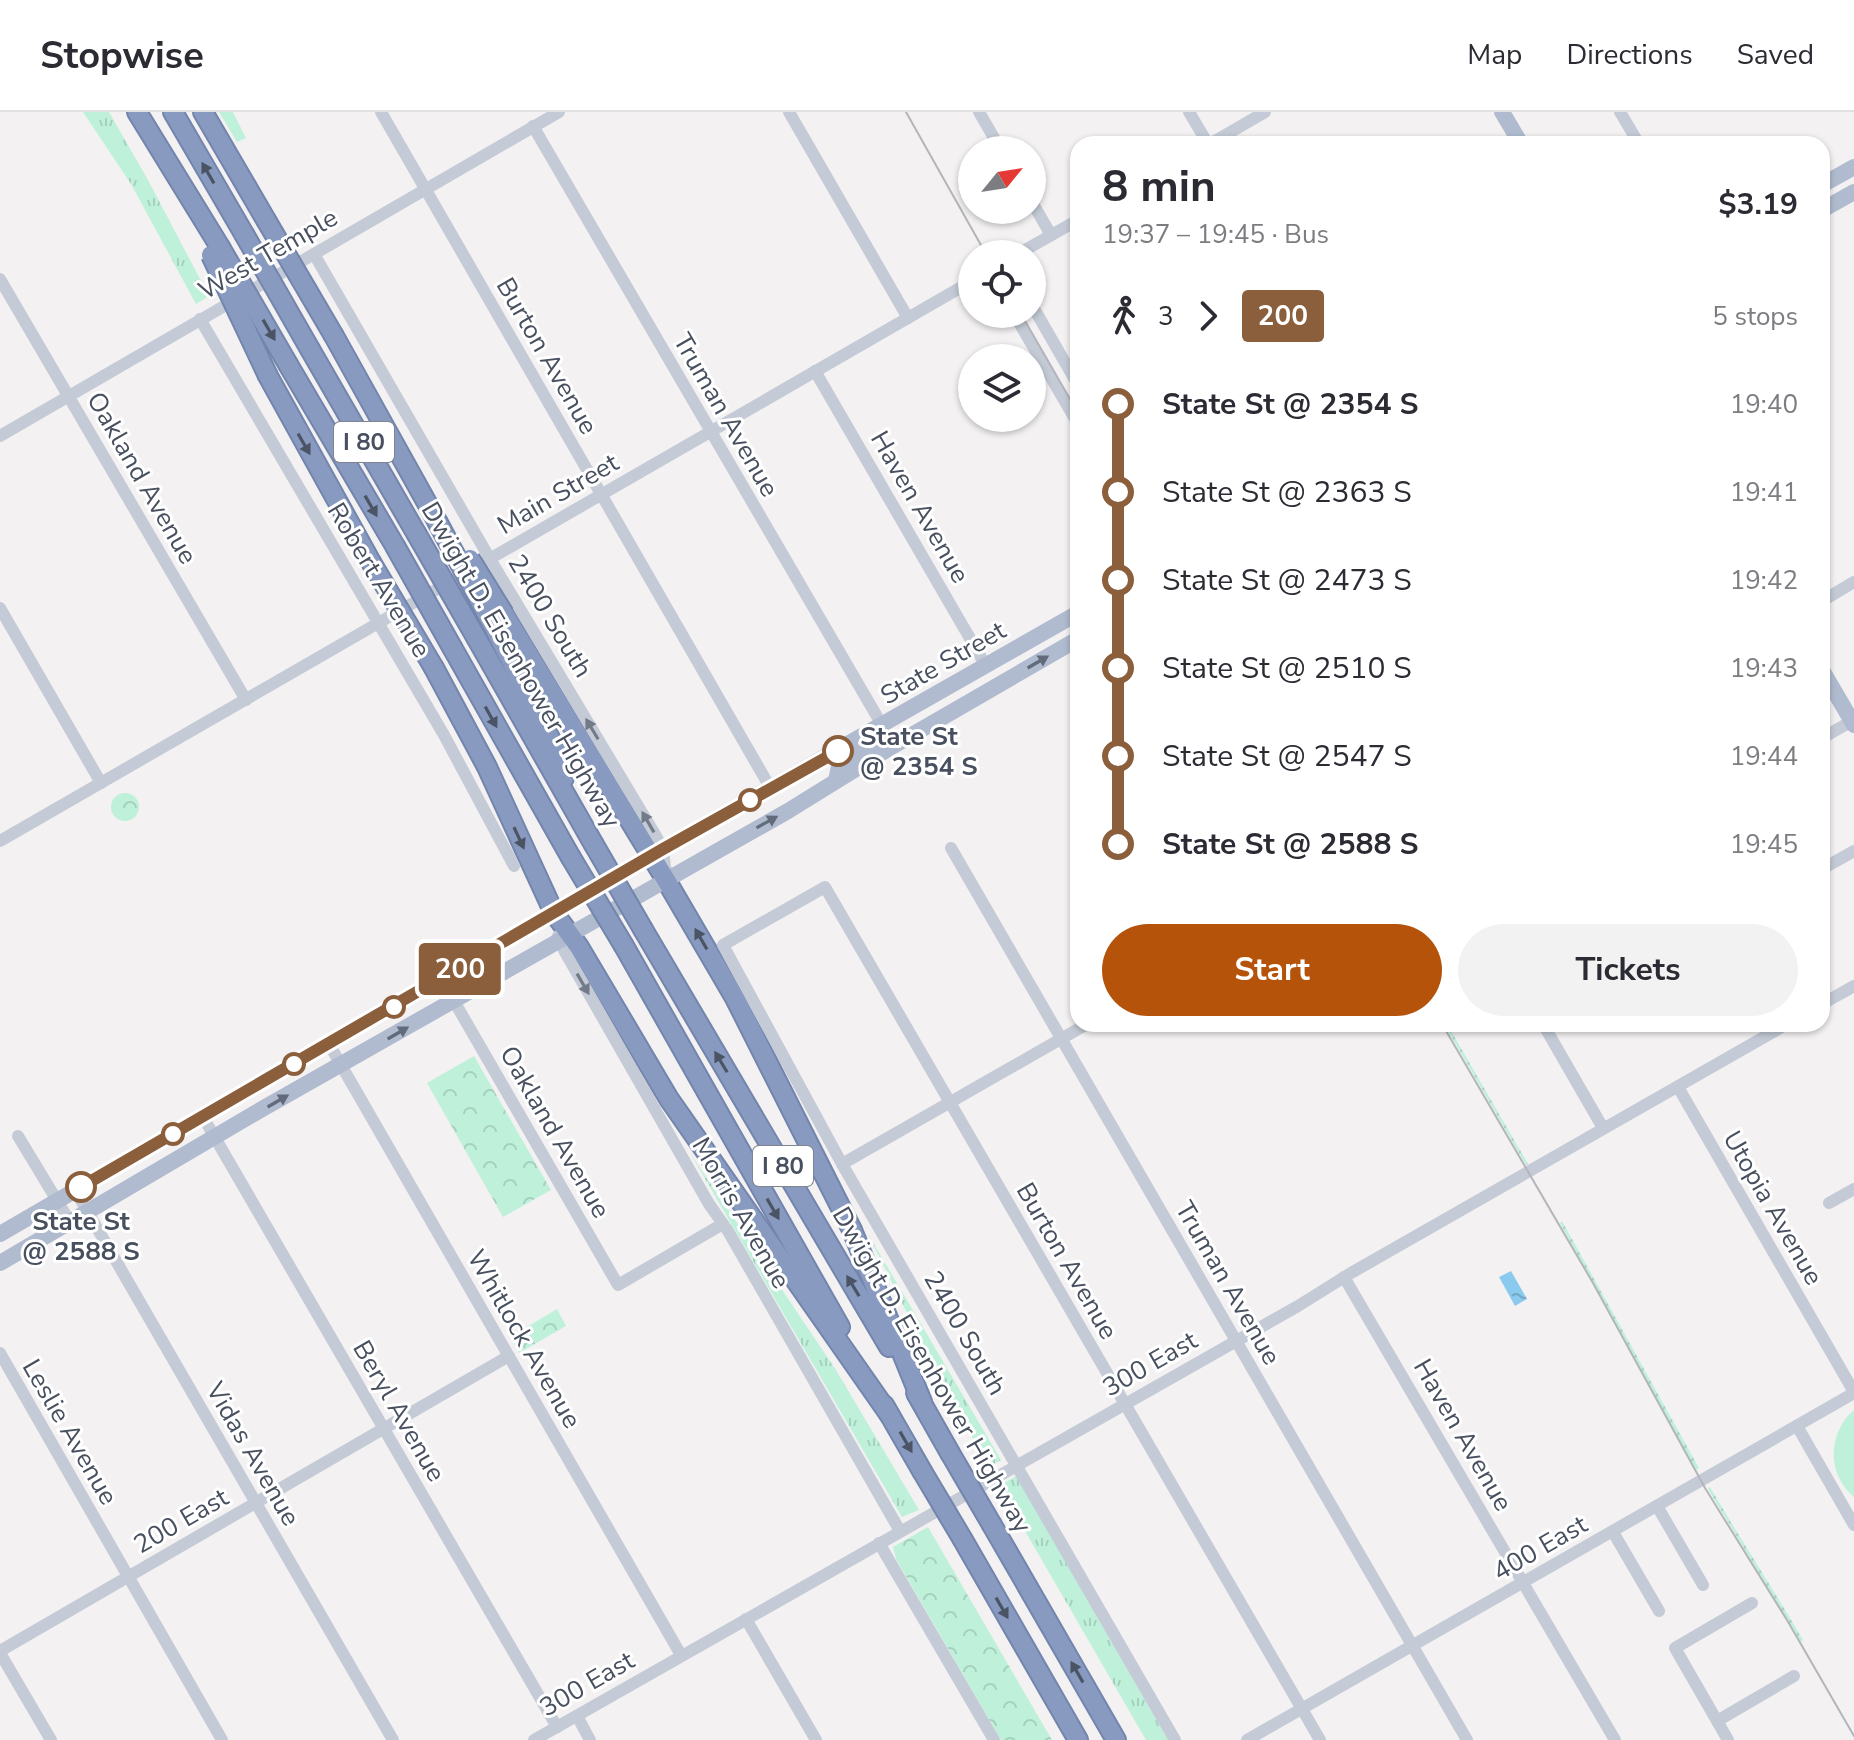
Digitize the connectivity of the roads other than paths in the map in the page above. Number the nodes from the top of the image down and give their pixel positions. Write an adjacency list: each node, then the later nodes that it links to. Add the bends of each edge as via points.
1 (137, 112): 27 (highway, Dwight D. Eisenhower Highway / I 80)
2 (173, 112): 61 (highway, Dwight D. Eisenhower Highway / I 80, one-way to 2, bridge)
3 (203, 112): 46 (highway, bridge)
4 (381, 112): 20 (street, Burton Avenue)
5 (559, 112): 12 (street, West Temple)
6 (789, 112): 31 (street)
7 (979, 112): 13 (street)
8 (1189, 112): 14 (street)
9 (1265, 112): 15 (street)
10 (1502, 112): 16 (main road)
11 (1620, 112): 17 (street)
12 (533, 126): 20 (street, West Temple); 39 (street, Truman Avenue)
13 (993, 136)
14 (1204, 136)
15 (1223, 136)
16 (1516, 136)
17 (1634, 136)
18 (1854, 167): 19 (main road)
19 (1830, 180)
20 (425, 189): 28 (street, West Temple); 41 (street, Burton Avenue)
21 (1854, 192): 22 (main road)
22 (1830, 206)
23 (1045, 224): 25 (street)
24 (1070, 224): 25 (street)
25 (1051, 235): 26 (street)
26 (1042, 240)
27 (216, 251): 70 (highway, one-way to 70, bridge, via 268,376 487,767); 104 (highway, Dwight D. Eisenhower Highway / I 80, one-way to 104, bridge, via 395,546)
28 (314, 254): 32 (street, West Temple); 42 (street, 2400 South)
29 (0, 279): 37 (street, Oakland Avenue)
30 (958, 289): 31 (street, Main Street)
31 (908, 318): 35 (street, Main Street)
32 (200, 319): 37 (street, West Temple); 48 (street, Robert Avenue)
33 (1022, 328): 38 (street)
34 (1045, 328): 36 (street)
35 (815, 371): 39 (street, Main Street); 50 (street, Haven Avenue)
36 (1070, 371)
37 (68, 396): 40 (street, West Temple); 52 (street, Oakland Avenue)
38 (1070, 410)
39 (710, 431): 41 (street, Main Street); 55 (street, Truman Avenue)
40 (0, 436)
41 (600, 494): 42 (street, Main Street); 60 (street, Burton Avenue)
42 (490, 559): 48 (street, Main Street); 65 (street, 2400 South, one-way to 42)
43 (1854, 582): 44 (street)
44 (1830, 596)
45 (0, 608): 59 (street)
46 (498, 618): 61 (highway, via 559,756); 65 (highway)
47 (1070, 618): 50 (main road, State Street)
48 (378, 623): 52 (street, Main Street); 67 (street, Robert Avenue)
49 (1070, 644): 57 (main road, State Street, one-way to 49)
50 (986, 666): 53 (main road, State Street)
51 (1830, 684): 54 (main road)
52 (246, 700): 59 (street, Main Street)
53 (923, 702): 55 (main road, State Street); 57 (main road, via 924,712 898,728)
54 (1853, 723): 56 (street)
55 (882, 725): 58 (main road, via 880,741 839,766); 60 (main road, State Street)
56 (1830, 734)
57 (893, 746): 58 (main road, State Street)
58 (836, 781): 68 (main road, State Street, one-way to 58)
59 (101, 783): 62 (street, Main Street)
60 (771, 789): 65 (main road, State Street)
61 (569, 800): 102 (highway, Dwight D. Eisenhower Highway / I 80, one-way to 61, bridge)
62 (0, 841)
63 (951, 848): 78 (street, Truman Avenue)
64 (1854, 851): 66 (street)
65 (657, 852): 68 (highway); 70 (main road, State Street)
66 (1830, 864)
67 (514, 866)
68 (666, 880): 71 (main road, State Street); 102 (highway, one-way to 68, via 852,1230 735,998)
69 (825, 887): 82 (street, Burton Avenue); 87 (street, 2400 South, via 723,945)
70 (554, 913): 71 (highway); 79 (main road, State Street)
71 (565, 938): 74 (main road, State Street); 94 (street, Morris Avenue, one-way to 94); 104 (highway, via 669,1099)
72 (1854, 986): 73 (street)
73 (1830, 1000)
74 (454, 1001): 80 (main road, State Street, one-way to 74); 94 (street, Oakland Avenue, via 618,1285)
75 (1073, 1032): 78 (street)
76 (1548, 1032): 84 (street)
77 (1771, 1032): 81 (street, 300 East)
78 (1061, 1039): 82 (street); 98 (street, Truman Avenue)
79 (329, 1044): 80 (street, Whitlock Avenue); 83 (main road, State Street)
80 (341, 1065): 86 (main road, State Street, one-way to 80); 100 (street, Whitlock Avenue)
81 (1678, 1087): 84 (street, 300 East); 101 (street, Utopia Avenue)
82 (950, 1102): 87 (street); 103 (street, Burton Avenue)
83 (203, 1117): 86 (street, Beryl Avenue); 89 (main road, State Street)
84 (1603, 1128): 97 (street, 300 East)
85 (18, 1136): 90 (street)
86 (215, 1137): 92 (main road, State Street); 106 (street, Beryl Avenue)
87 (842, 1164): 107 (street, 2400 South)
88 (1854, 1189): 91 (street)
89 (75, 1190): 90 (main road, State Street); 92 (street, Vidas Avenue)
90 (58, 1201): 93 (street); 95 (main road, State Street)
91 (1829, 1203)
92 (88, 1212): 93 (main road, State Street); 108 (street, Vidas Avenue)
93 (70, 1222): 96 (main road, State Street)
94 (721, 1225): 111 (street, Morris Avenue)
95 (0, 1234)
96 (0, 1263)
97 (1344, 1277): 98 (street, 300 East); 115 (street, Haven Avenue)
98 (1236, 1340): 103 (street, 300 East); 120 (street, Truman Avenue)
99 (0, 1353): 114 (street, Leslie Avenue)
100 (509, 1356): 106 (street, 200 East); 122 (street, Whitlock Avenue)
101 (1854, 1393): 105 (street, 400 East)
102 (922, 1402): 136 (highway, Dwight D. Eisenhower Highway / I 80, one-way to 102, bridge)
103 (1125, 1403): 107 (street, 300 East); 124 (street, Burton Avenue)
104 (889, 1414): 135 (highway, Dwight D. Eisenhower Highway / I 80, one-way to 135, bridge)
105 (1797, 1426): 109 (street, 400 East); 110 (street)
106 (384, 1429): 108 (street, 200 East); 127 (street, Beryl Avenue)
107 (1015, 1466): 111 (street, 300 East); 137 (street, 2400 South)
108 (256, 1503): 114 (street, 200 East); 130 (street, Vidas Avenue)
109 (1657, 1506): 112 (street, 400 East); 116 (street)
110 (1854, 1525)
111 (900, 1531): 113 (street, 300 East)
112 (1613, 1532): 115 (street, 400 East); 118 (street)
113 (879, 1543): 119 (street, 300 East); 134 (street)
114 (128, 1577): 121 (street, 200 East); 129 (street, Leslie Avenue)
115 (1524, 1583): 120 (street, 400 East); 141 (street, Haven Avenue)
116 (1703, 1585)
117 (1752, 1603): 126 (street, via 1675,1648)
118 (1659, 1611)
119 (746, 1619): 122 (street, 300 East); 133 (street)
120 (1413, 1646): 124 (street, 400 East); 140 (street, Truman Avenue)
121 (0, 1652): 128 (street)
122 (681, 1655): 125 (street, 300 East)
123 (1794, 1676): 126 (street)
124 (1302, 1709): 138 (street, 400 East); 139 (street, Burton Avenue)
125 (577, 1716): 127 (street, 300 East); 132 (street)
126 (1717, 1721): 142 (street)
127 (557, 1727): 131 (street, 300 East)
128 (51, 1740)
129 (222, 1740)
130 (393, 1740)
131 (534, 1740)
132 (590, 1740)
133 (816, 1740)
134 (994, 1740)
135 (1078, 1740)
136 (1116, 1740)
137 (1175, 1740)
138 (1247, 1740)
139 (1320, 1740)
140 (1467, 1740)
141 (1615, 1740)
142 (1728, 1740)

